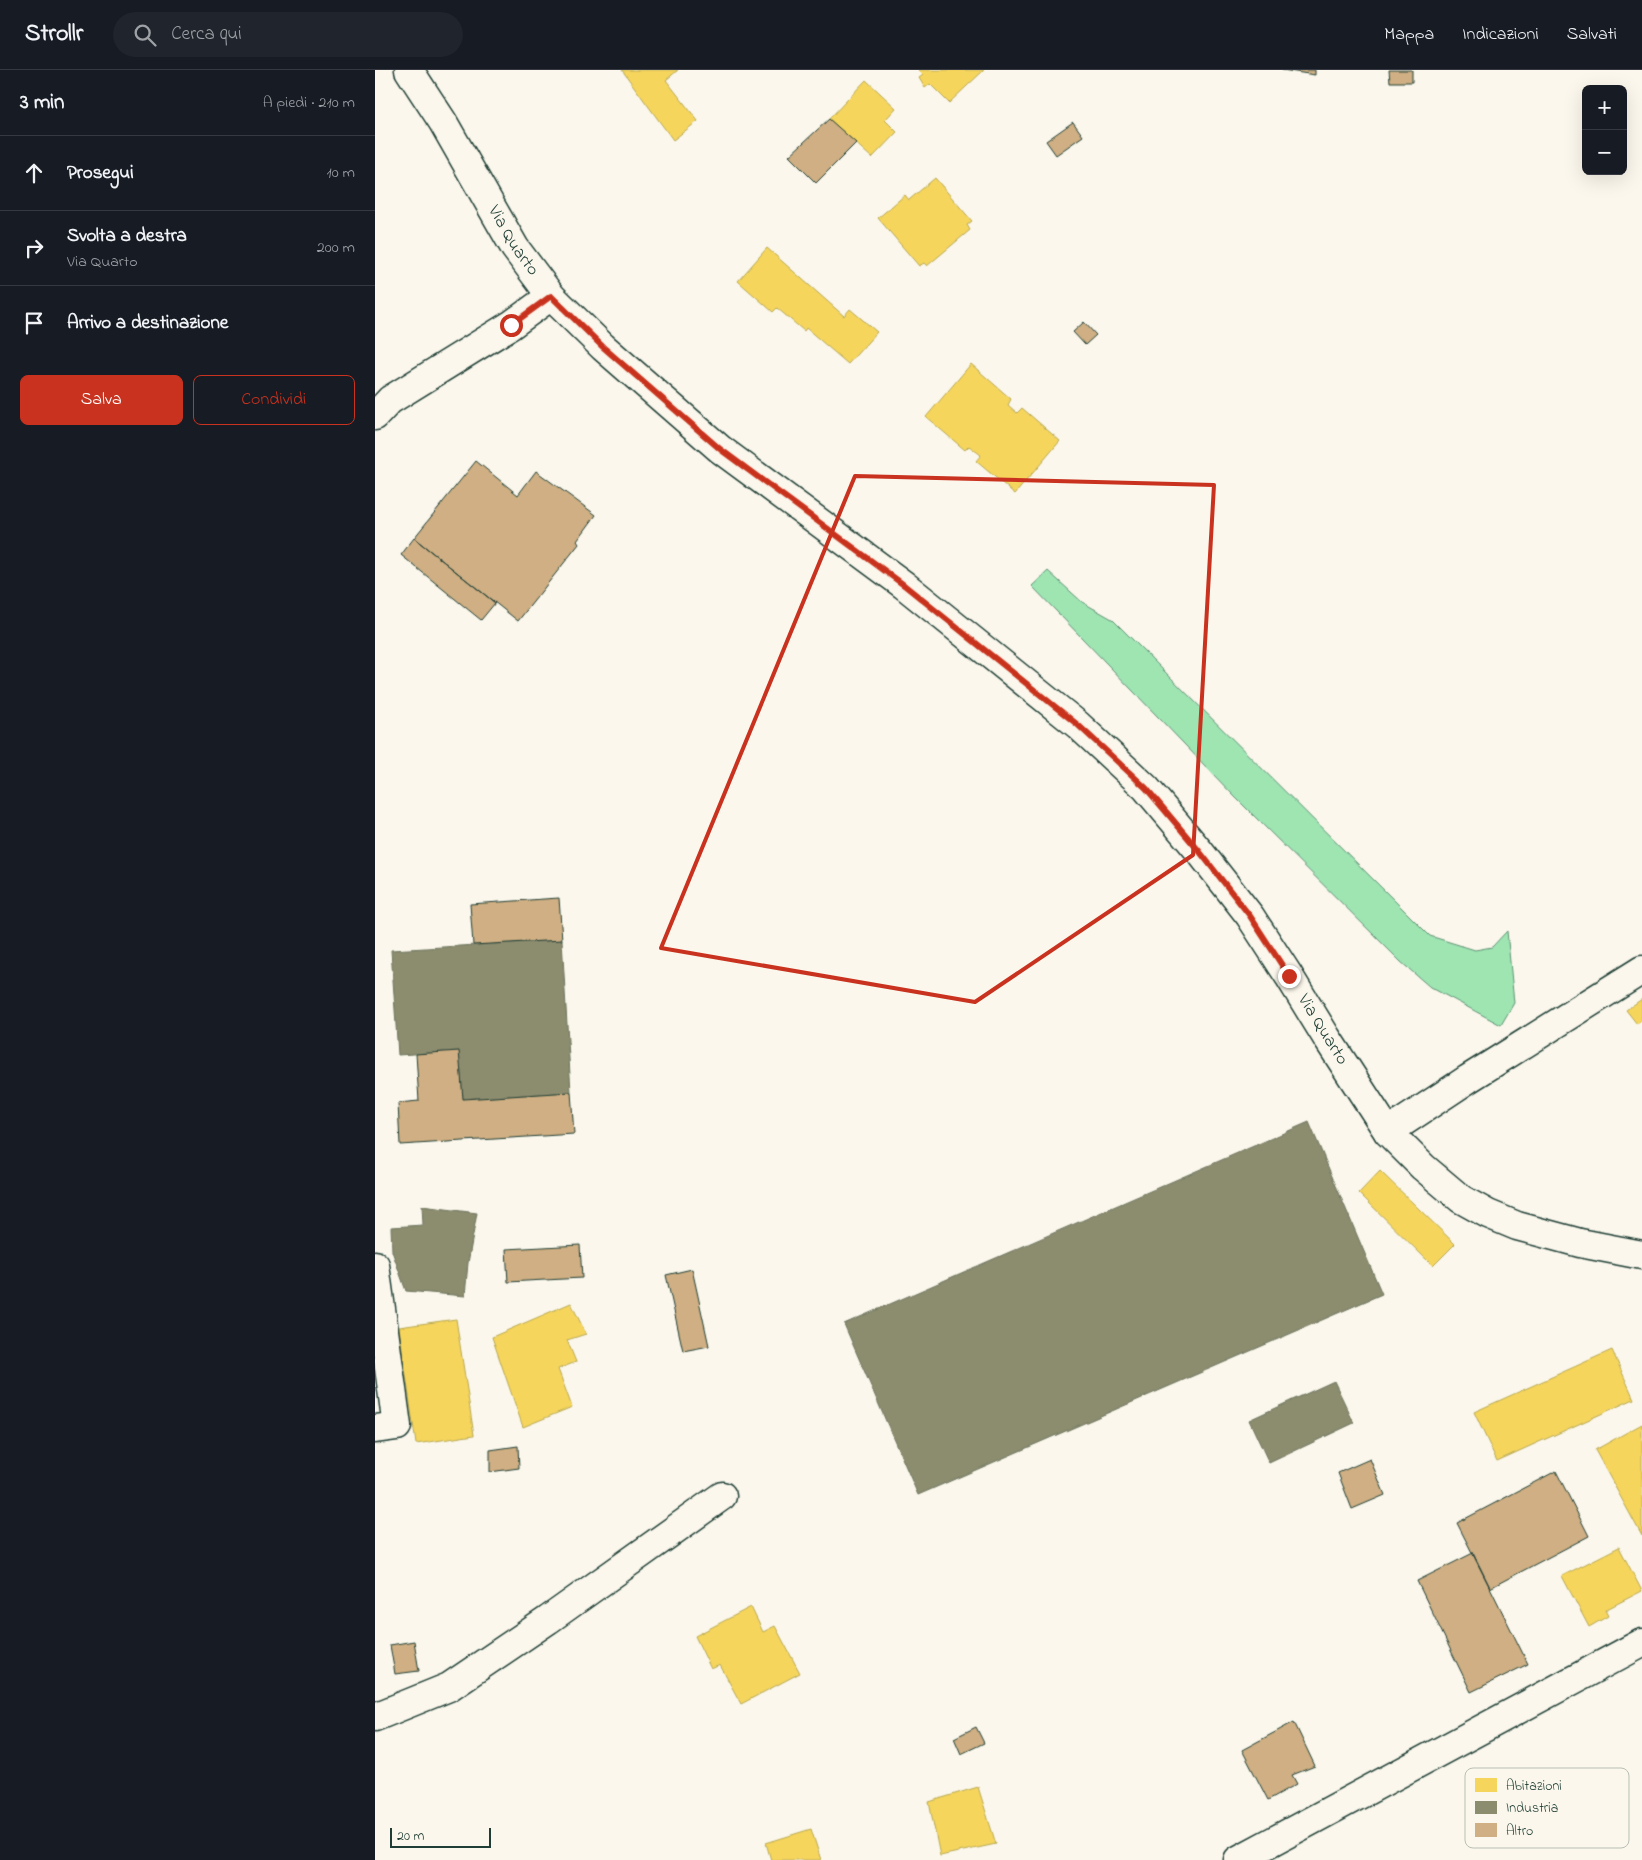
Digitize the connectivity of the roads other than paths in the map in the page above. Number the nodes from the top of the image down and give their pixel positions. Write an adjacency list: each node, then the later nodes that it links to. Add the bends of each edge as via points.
1 (409, 70): 2 (street, Via Quarto, via 443,122 515,248)
2 (551, 296): 3 (street, via 511,325 390,400); 5 (street, Via Quarto, via 603,347 720,449 904,585 1078,725 1146,788 1250,916)
3 (375, 416)
4 (1642, 970): 5 (street)
5 (1388, 1132): 6 (street, Via Quarto, via 1461,1199 1488,1214 1517,1226 1580,1243)
6 (1642, 1255)
7 (375, 1265): 8 (street, via 397,1426)
8 (375, 1429)
9 (722, 1496): 11 (street, via 449,1688)
10 (1642, 1643): 12 (street)
11 (375, 1717)
12 (1238, 1860)

